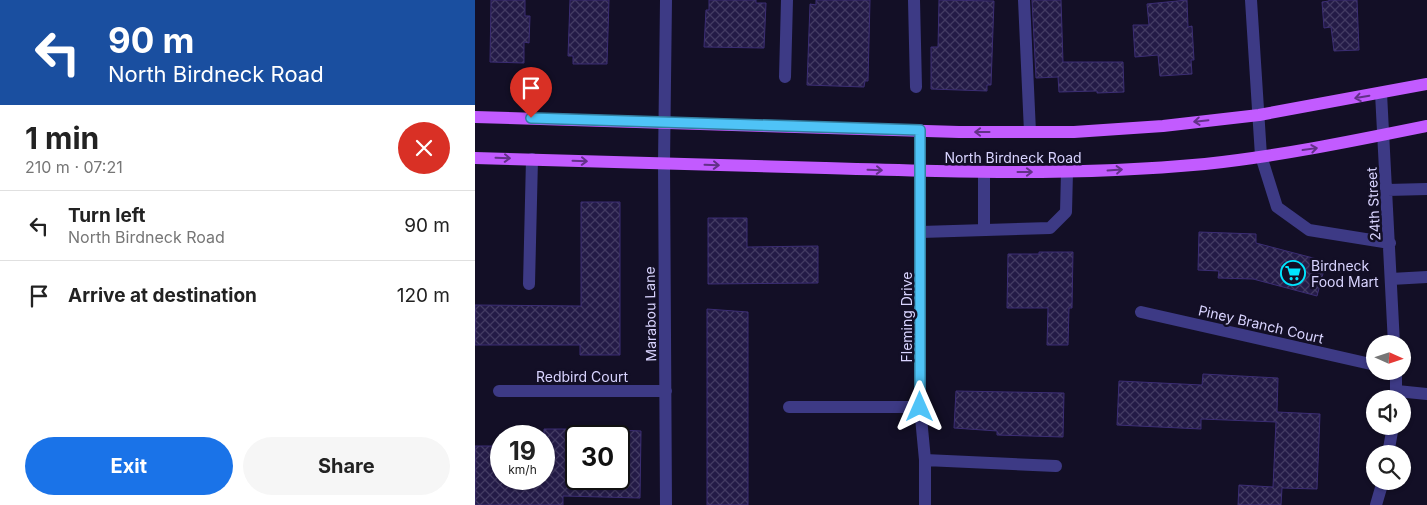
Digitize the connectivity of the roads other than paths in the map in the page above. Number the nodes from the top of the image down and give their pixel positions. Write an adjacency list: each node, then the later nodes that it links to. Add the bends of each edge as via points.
1 (667, 0): 12 (street, Marabou Lane)
2 (787, 0): 6 (street)
3 (914, 0): 8 (street)
4 (1024, 0): 15 (street)
5 (1251, 0): 10 (street)
6 (785, 77)
7 (1427, 84): 9 (main road, North Birdneck Road)
8 (915, 87)
9 (1381, 94): 10 (main road, North Birdneck Road, one-way to 10); 16 (street, 24th Street)
10 (1259, 115): 15 (main road, North Birdneck Road, one-way to 15, via 1074,132); 17 (street)
11 (475, 116): 12 (main road, North Birdneck Road)
12 (664, 122): 14 (main road, North Birdneck Road); 20 (street, Marabou Lane)
13 (1427, 126): 16 (main road, North Birdneck Road)
14 (920, 130): 15 (main road, North Birdneck Road, one-way to 14); 21 (street, Fleming Drive)
15 (1030, 132)
16 (1384, 135): 17 (main road, North Birdneck Road, one-way to 16); 25 (street, 24th Street)
17 (1261, 156): 22 (main road, North Birdneck Road, one-way to 17, via 1205,164); 28 (street, via 1277,207 1309,230)
18 (475, 158): 19 (main road, North Birdneck Road, one-way to 19)
19 (532, 159): 20 (main road, North Birdneck Road, one-way to 20); 31 (street)
20 (664, 163): 21 (main road, North Birdneck Road, one-way to 21); 35 (street, Marabou Lane)
21 (921, 171): 23 (main road, North Birdneck Road); 27 (street, Fleming Drive)
22 (1067, 172): 23 (main road, North Birdneck Road, one-way to 22); 26 (street, via 1066,212 1049,228)
23 (983, 173): 26 (street)
24 (1427, 189): 25 (street)
25 (1387, 190): 28 (street, 24th Street)
26 (984, 230): 27 (street)
27 (921, 232): 40 (street, Fleming Drive)
28 (1389, 244): 30 (street, 24th Street)
29 (1427, 277): 30 (street)
30 (1391, 279): 33 (street, 24th Street)
31 (529, 284)
32 (1141, 312): 34 (street, Piney Branch Court)
33 (1394, 335)
34 (1366, 363)
35 (666, 391): 36 (street, Redbird Court); 44 (street, Marabou Lane)
36 (499, 392)
37 (1427, 394): 38 (street)
38 (1411, 395)
39 (789, 407): 40 (street)
40 (920, 407): 41 (street, Fleming Drive)
41 (925, 460): 42 (street); 45 (street, Fleming Drive)
42 (1056, 466)
43 (1380, 490): 46 (street)
44 (666, 505)
45 (925, 505)
46 (1376, 505)

